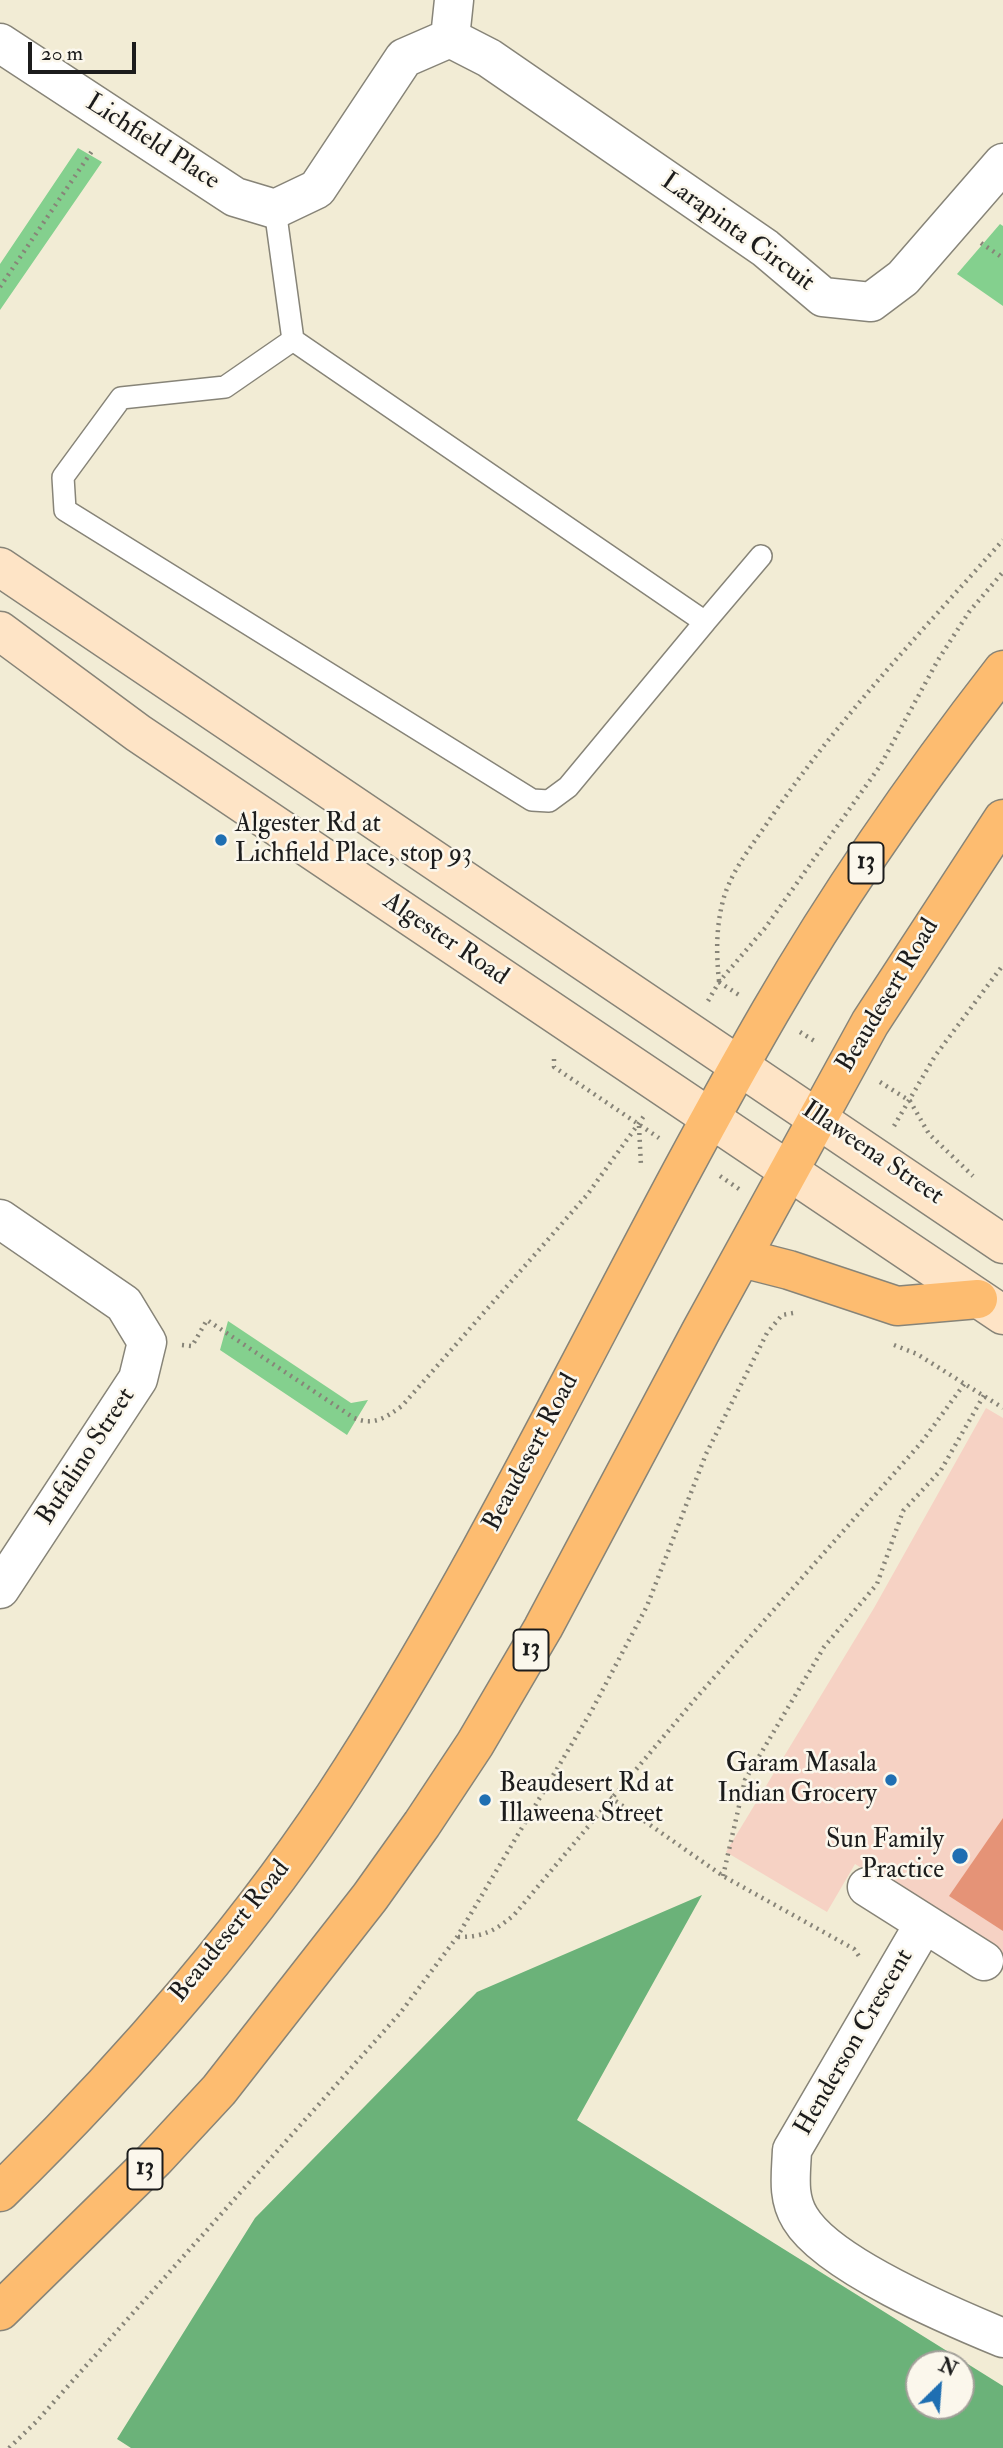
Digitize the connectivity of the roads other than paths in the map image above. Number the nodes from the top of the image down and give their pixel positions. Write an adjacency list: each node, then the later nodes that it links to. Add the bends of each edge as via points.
1 (454, 0): 2 (street)
2 (450, 38): 4 (street, Larapinta Circuit, via 489,58 765,248 823,297 871,302 903,278); 5 (street, via 404,58 317,189)
3 (0, 43): 5 (street, Lichfield Place, via 235,197)
4 (1003, 163)
5 (275, 209): 6 (lane)
6 (293, 340): 9 (lane); 9 (lane, via 225,387 121,398 63,477 65,510 532,800 549,801 568,787)
7 (761, 556): 9 (lane)
8 (0, 567): 13 (main road)
9 (705, 622)
10 (0, 631): 15 (main road, Algester Road, via 138,733)
11 (1003, 670): 13 (highway, Beaudesert Road / 13, via 852,883)
12 (1003, 819): 14 (highway, Beaudesert Road / 13, via 898,978)
13 (741, 1064): 14 (main road, Illaweena Street); 15 (highway, Beaudesert Road / 13)
14 (817, 1117): 16 (highway, Beaudesert Road / 13); 18 (main road, Illaweena Street)
15 (710, 1121): 16 (main road, Algester Road); 25 (highway, Beaudesert Road / 13, via 430,1643 350,1772 249,1913 192,1982 95,2095)
16 (789, 1173): 19 (highway, Beaudesert Road / 13); 20 (main road)
17 (0, 1219): 21 (street, Bufalino Street, via 124,1304 147,1342 138,1379)
18 (1003, 1244)
19 (742, 1258): 20 (highway, via 897,1306); 26 (highway, Beaudesert Road / 13, via 543,1628 415,1834 219,2090)
20 (990, 1307)
21 (0, 1589)
22 (867, 1887): 23 (street, Henderson Crescent)
23 (924, 1924): 24 (street, Henderson Crescent); 27 (street, Henderson Crescent, via 792,2150 790,2192 800,2219 824,2246 931,2308)
24 (984, 1961)
25 (0, 2192)
26 (0, 2311)
27 (1003, 2338)

